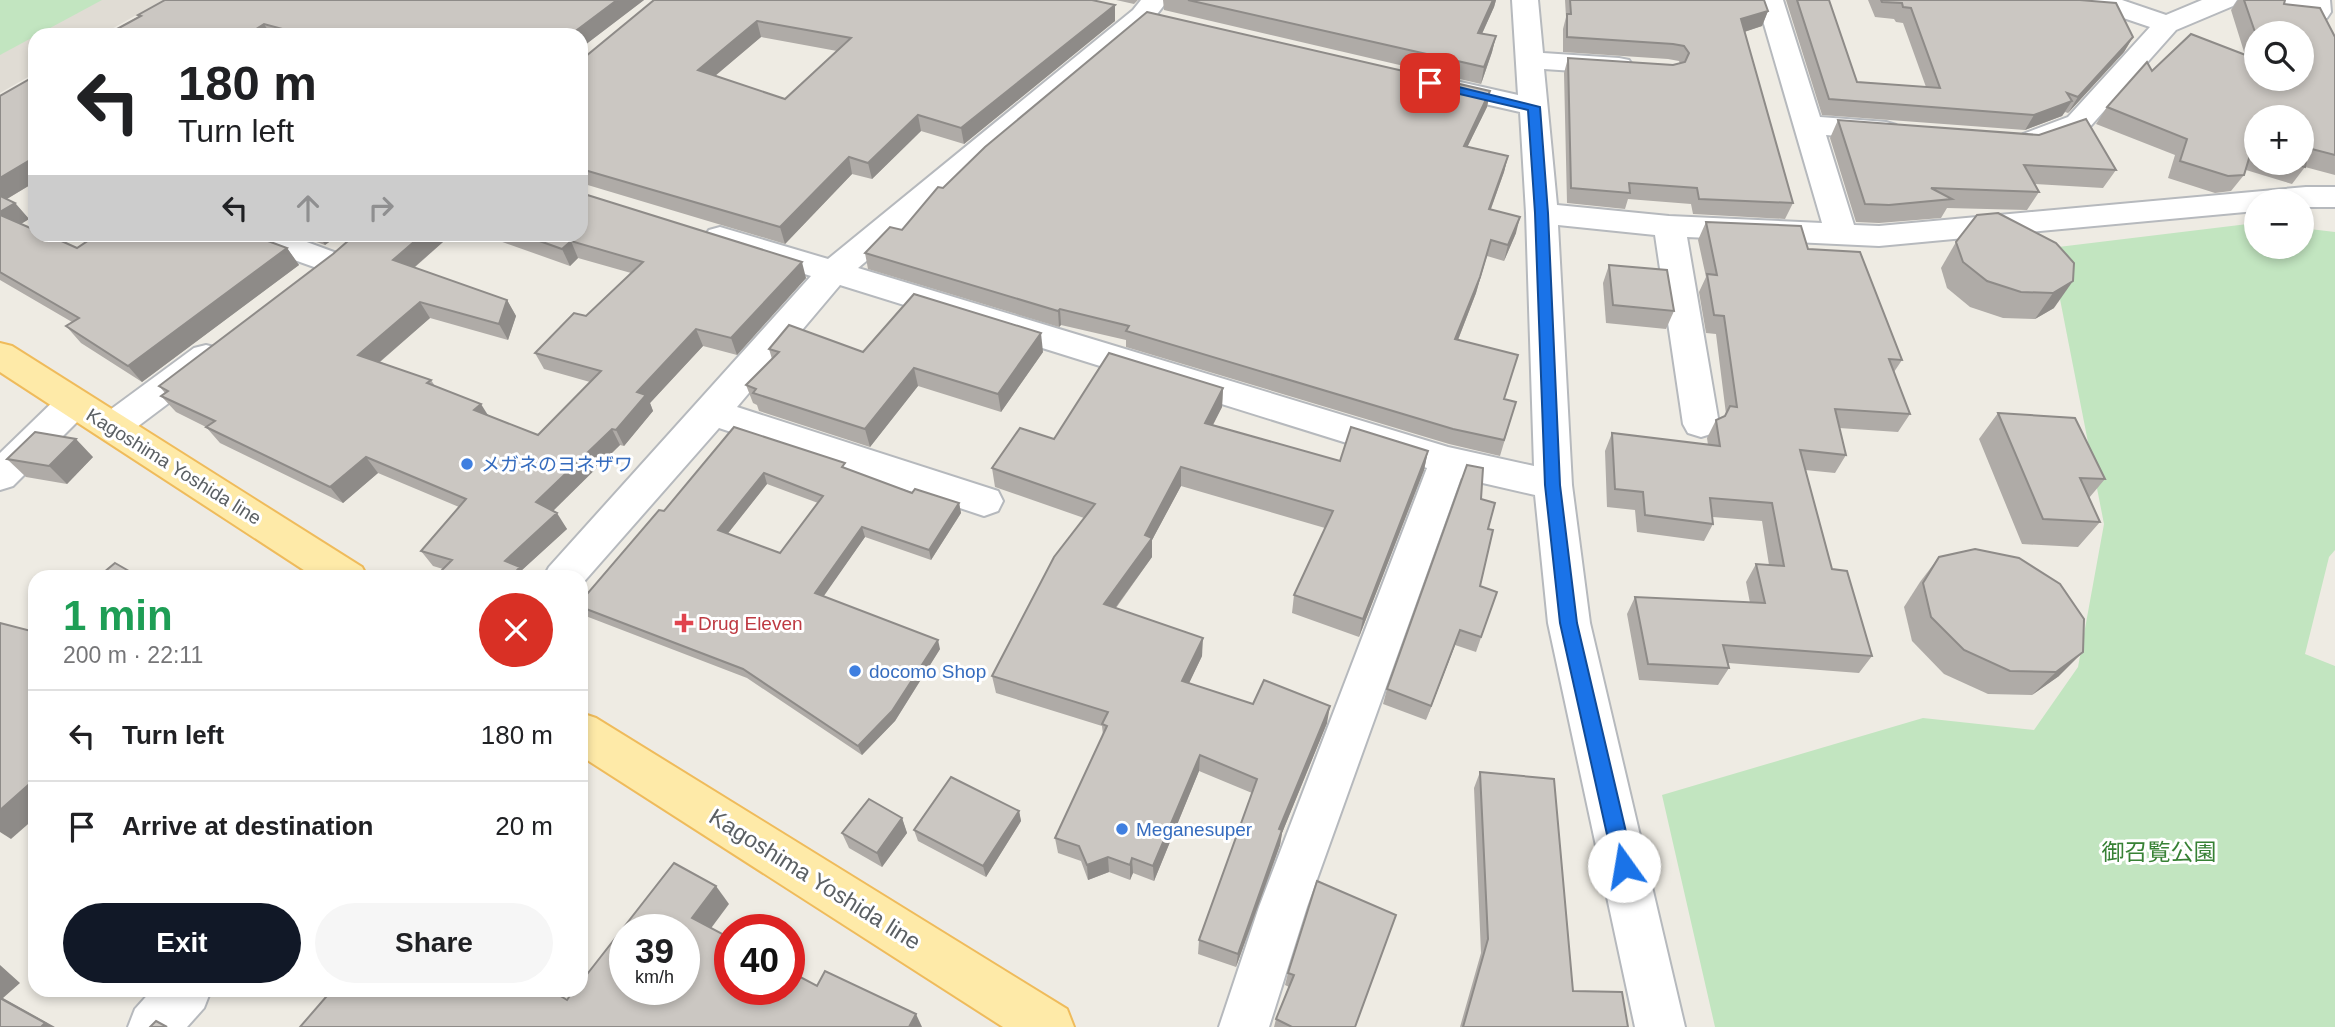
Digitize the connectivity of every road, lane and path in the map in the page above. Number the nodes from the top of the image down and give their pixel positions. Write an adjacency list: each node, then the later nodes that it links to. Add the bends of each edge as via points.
1 (1525, 0): 10 (street)
2 (1770, 0): 14 (street)
3 (2097, 0): 9 (street)
4 (2224, 0): 9 (street)
5 (2234, 0): 8 (street)
6 (1107, 8): 7 (street)
7 (1155, 13): 23 (street)
8 (2322, 16)
9 (2167, 24): 16 (street, via 2078,123 2028,142)
10 (1531, 60): 11 (street); 13 (street)
11 (1640, 68)
12 (1412, 79): 13 (street)
13 (1534, 107): 18 (street)
14 (1808, 125): 15 (street); 21 (street)
15 (1918, 133)
16 (2001, 139)
17 (2335, 197): 21 (street)
18 (1542, 213): 19 (street); 33 (street)
19 (1669, 226): 21 (street); 29 (street)
20 (687, 227): 23 (street)
21 (1842, 236)
22 (293, 242): 24 (street, via 344,252)
23 (834, 271): 28 (street); 31 (street)
24 (299, 287)
25 (233, 336): 30 (street)
26 (0, 355): 27 (main road, Kagoshima Yoshida line)
27 (74, 403): 30 (main road, Kagoshima Yoshida line); 32 (street)
28 (712, 412): 34 (street); 36 (street)
29 (1701, 424)
30 (112, 428): 35 (main road, Kagoshima Yoshida line)
31 (1448, 461): 33 (street); 41 (street, via 1283,907)
32 (0, 476)
33 (1553, 485): 42 (street, via 1569,623)
34 (984, 501)
35 (335, 570)
36 (570, 570)
37 (588, 736): 40 (main road, Kagoshima Yoshida line)
38 (180, 997): 39 (street)
39 (153, 1027)
40 (1049, 1027)
41 (1244, 1027)
42 (1660, 1027)

